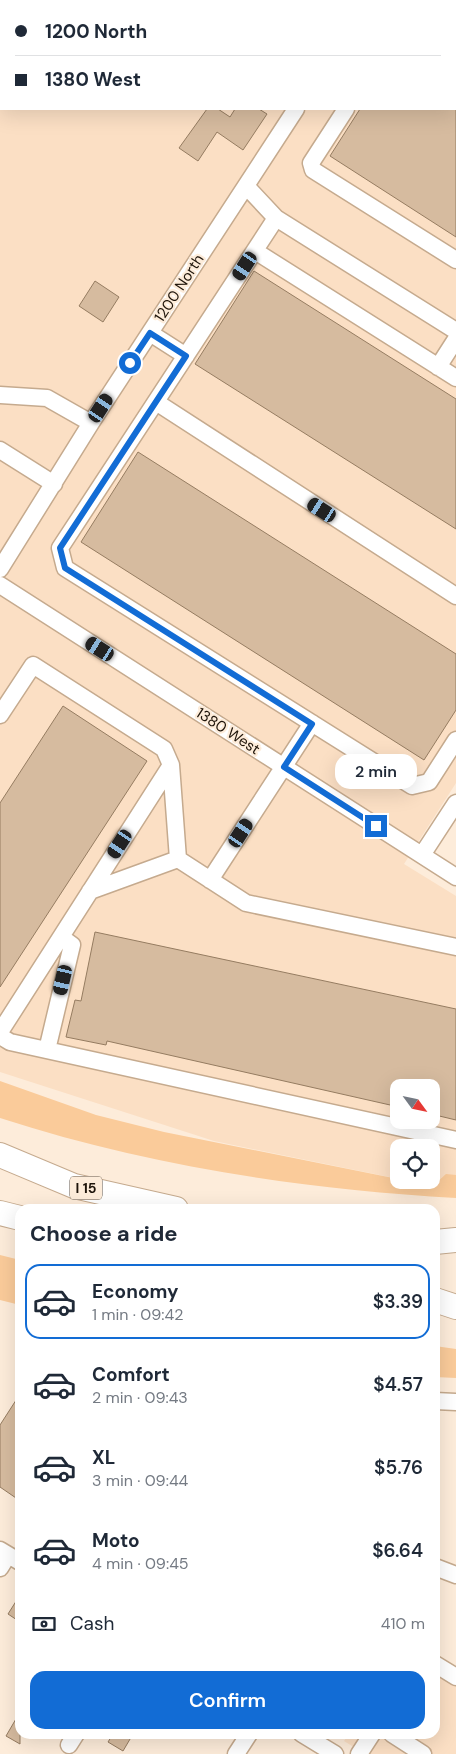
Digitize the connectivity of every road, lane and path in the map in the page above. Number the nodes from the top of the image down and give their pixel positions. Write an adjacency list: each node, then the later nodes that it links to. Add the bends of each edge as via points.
1 (295, 110): 3 (street, 1200 North)
2 (345, 110): 6 (street, via 311,163 313,170)
3 (246, 186): 4 (street); 8 (street, 1200 North)
4 (276, 218): 5 (street); 7 (street)
5 (255, 250): 10 (street); 11 (street)
6 (456, 260)
7 (456, 331)
8 (150, 333): 10 (street); 15 (street, 1200 North)
9 (456, 339): 11 (street)
10 (186, 356): 14 (street)
11 (438, 367): 12 (street)
12 (456, 378)
13 (0, 395): 15 (street, via 46,398)
14 (156, 402): 20 (street); 22 (street, via 60,548 65,568)
15 (91, 423): 17 (street, 1200 North)
16 (0, 450): 17 (street)
17 (54, 484): 18 (street, 1200 North)
18 (0, 569)
19 (0, 585): 25 (street, 1380 West)
20 (456, 596)
21 (0, 716): 24 (street, via 33,665 164,749)
22 (312, 724): 23 (street, via 412,786 429,782); 25 (street)
23 (456, 740)
24 (171, 765): 28 (street); 31 (street)
25 (284, 767): 27 (street, 1380 West); 30 (street)
26 (456, 803): 27 (street)
27 (422, 855): 29 (street, 1380 West)
28 (178, 858): 30 (street); 31 (street)
29 (456, 877)
30 (210, 880): 33 (street, via 246,903)
31 (90, 891): 32 (street)
32 (60, 937): 34 (street); 36 (street, via 72,945)
33 (456, 947)
34 (0, 1032)
35 (0, 1036): 36 (street, via 10,1042)
36 (46, 1050): 37 (street)
37 (456, 1140)
38 (0, 1155): 39 (highway, I 15, via 74,1186)
39 (154, 1204)
40 (0, 1213): 41 (highway)
41 (15, 1217)
42 (456, 1240): 43 (highway)
43 (440, 1243)
44 (440, 1245): 45 (highway)
45 (456, 1248)
46 (440, 1292): 47 (highway)
47 (456, 1294)
48 (440, 1302): 49 (highway)
49 (456, 1307)
50 (440, 1401): 51 (street)
51 (456, 1402)
52 (440, 1569): 53 (street)
53 (456, 1574)
54 (440, 1667): 55 (street)
55 (456, 1677)
56 (246, 1739): 60 (street)
57 (310, 1739): 61 (street)
58 (369, 1739): 62 (street)
59 (400, 1739): 63 (street)
60 (236, 1754)
61 (335, 1754)
62 (359, 1754)
63 (423, 1754)

